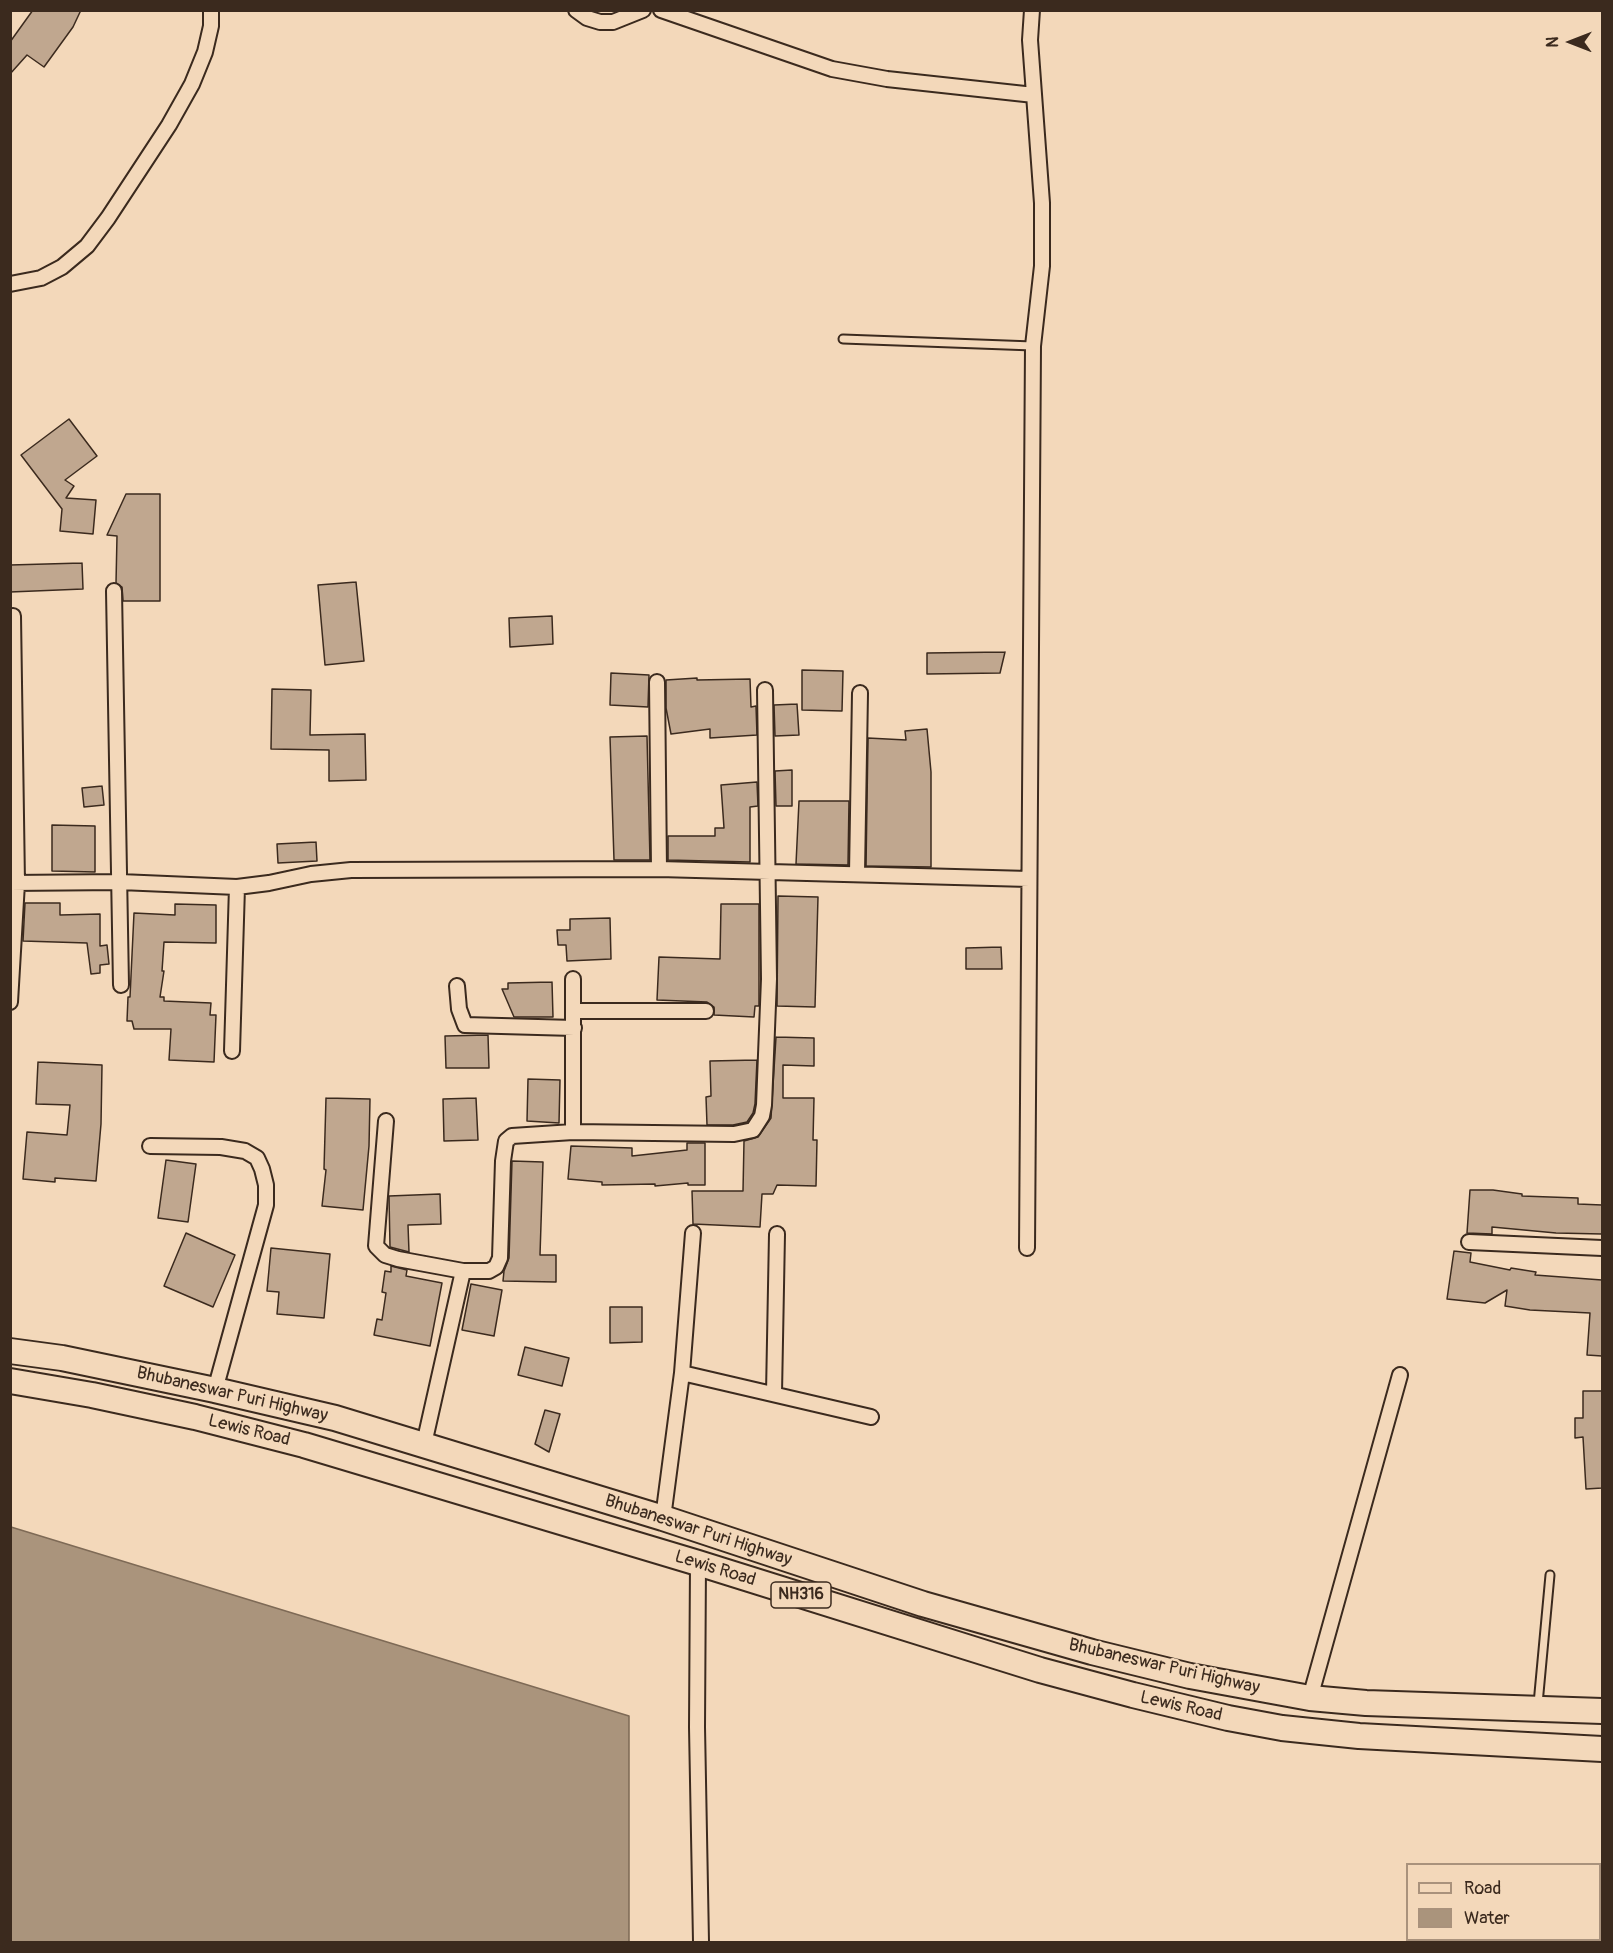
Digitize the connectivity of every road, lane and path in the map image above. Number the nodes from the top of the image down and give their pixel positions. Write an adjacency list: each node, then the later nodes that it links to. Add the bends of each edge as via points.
1 (211, 10): 7 (street, via 205,52 192,84 108,218 87,246 62,267 41,278)
2 (576, 10): 3 (street, via 600,22 613,22)
3 (643, 10)
4 (660, 10): 6 (street, via 841,71)
5 (1032, 10): 6 (street)
6 (1034, 94): 9 (street, via 1042,266)
7 (10, 285)
8 (843, 339): 9 (lane)
9 (1033, 346): 18 (street)
10 (114, 591): 19 (street)
11 (13, 616): 20 (street)
12 (657, 682): 15 (street)
13 (765, 690): 16 (street)
14 (860, 693): 17 (street)
15 (659, 870): 16 (street); 21 (street, via 351,870)
16 (767, 873): 17 (street); 31 (street, via 766,1072 764,1105 758,1124 753,1130 734,1134)
17 (857, 873): 18 (street)
18 (1029, 879): 36 (street)
19 (120, 882): 20 (street); 21 (street); 23 (street)
20 (14, 883): 25 (street)
21 (237, 887): 29 (street)
22 (573, 979): 26 (street)
23 (121, 985)
24 (457, 986): 28 (street, via 465,1025)
25 (10, 1002)
26 (574, 1011): 27 (street); 28 (street)
27 (706, 1011)
28 (574, 1028): 31 (street)
29 (232, 1051)
30 (386, 1121): 38 (street, via 376,1246 385,1255 398,1259)
31 (573, 1132): 38 (street, via 512,1136 506,1141 500,1258 489,1271)
32 (150, 1146): 43 (street, via 245,1151 257,1158 262,1169 266,1205)
33 (693, 1233): 40 (street)
34 (777, 1234): 44 (street)
35 (1469, 1242): 37 (street)
36 (1027, 1248)
37 (1602, 1248)
38 (463, 1271): 46 (street)
39 (10, 1351): 43 (highway, Bhubaneswar Puri Highway / NH316)
40 (682, 1373): 44 (street); 47 (street)
41 (1400, 1375): 50 (street)
42 (10, 1381): 48 (highway, Lewis Road / NH316, via 195,1417 304,1445)
43 (215, 1390): 46 (highway, Bhubaneswar Puri Highway / NH316, via 336,1418)
44 (774, 1393): 45 (street)
45 (872, 1417)
46 (423, 1444): 47 (highway, Bhubaneswar Puri Highway / NH316)
47 (663, 1518): 50 (highway, Bhubaneswar Puri Highway / NH316, via 923,1604 1092,1652 1190,1676)
48 (698, 1563): 53 (highway, Lewis Road / NH316, via 1040,1670 1228,1718 1359,1736); 54 (street)
49 (1550, 1575): 51 (lane)
50 (1310, 1698): 51 (highway, Bhubaneswar Puri Highway / NH316)
51 (1538, 1709): 52 (highway, Bhubaneswar Puri Highway / NH316)
52 (1602, 1711)
53 (1602, 1749)
54 (701, 1942)

